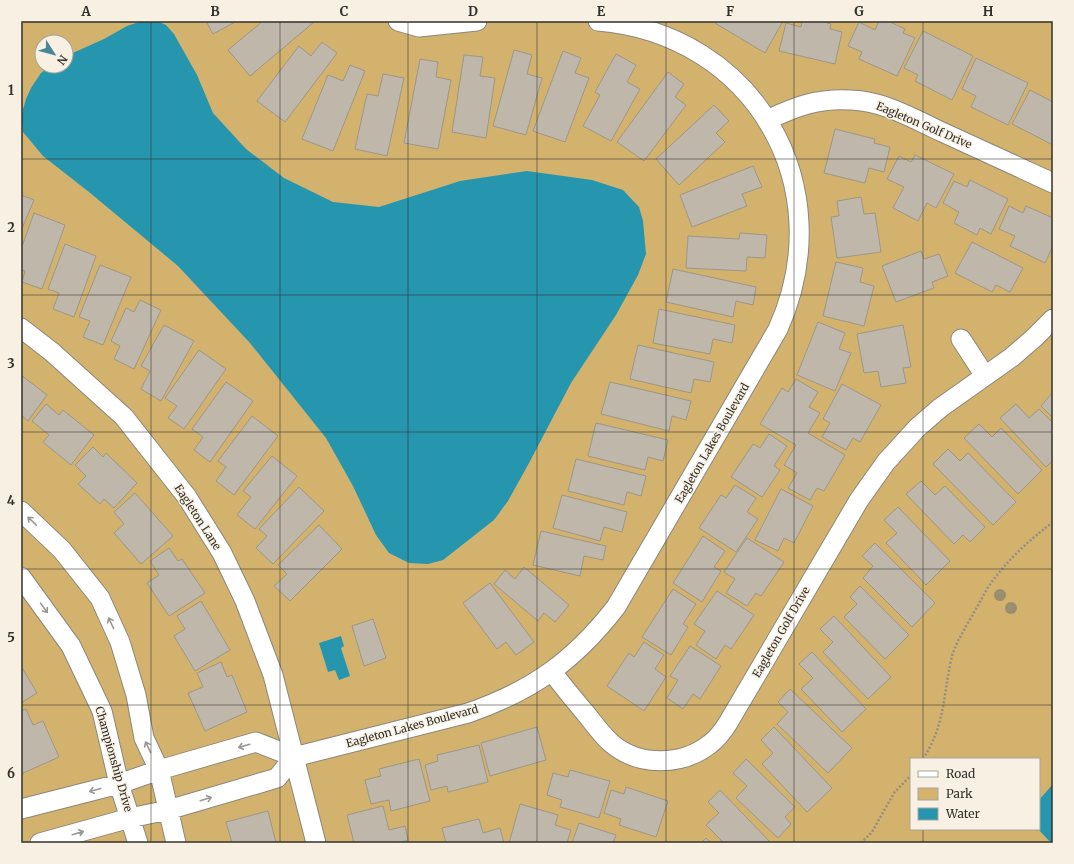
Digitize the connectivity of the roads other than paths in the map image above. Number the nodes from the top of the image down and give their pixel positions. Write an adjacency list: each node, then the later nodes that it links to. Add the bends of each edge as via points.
1 (398, 21): 2 (street, via 419,27)
2 (477, 21)
3 (598, 21): 4 (street, Eagleton Lakes Boulevard, via 648,29 676,40 703,56 733,79)
4 (767, 120): 5 (street, Eagleton Golf Drive, via 807,103 838,99 868,102 898,112); 12 (street, Eagleton Lakes Boulevard, via 786,158 795,187 800,218 796,279 784,316 616,607 582,647)
5 (1053, 183)
6 (1053, 319): 9 (street, Eagleton Golf Drive, via 1012,357)
7 (21, 328): 13 (street, Eagleton Lane, via 52,352 124,417 195,508 222,553 246,601 273,675)
8 (961, 339): 9 (street)
9 (985, 376): 12 (street, Eagleton Golf Drive, via 940,408 917,428 886,462 859,500 721,734 700,751 674,760 649,760 623,751 611,743)
10 (21, 511): 14 (street, one-way to 10, via 144,738 136,695 120,642 100,598 62,550)
11 (21, 577): 15 (street, Championship Drive, one-way to 15, via 71,646 102,711)
12 (552, 672): 13 (street, Eagleton Lakes Boulevard, via 528,687 468,714)
13 (294, 756): 14 (street, one-way to 14, via 256,742); 17 (street, one-way to 13, via 278,778); 22 (street, Eagleton Lane)
14 (159, 770): 15 (street); 17 (street)
15 (120, 784): 16 (street, one-way to 16); 18 (street, Championship Drive)
16 (21, 809)
17 (168, 810): 18 (street); 21 (street)
18 (130, 818): 19 (street, one-way to 18); 20 (street, Championship Drive)
19 (40, 843)
20 (138, 843)
21 (176, 843)
22 (316, 843)

